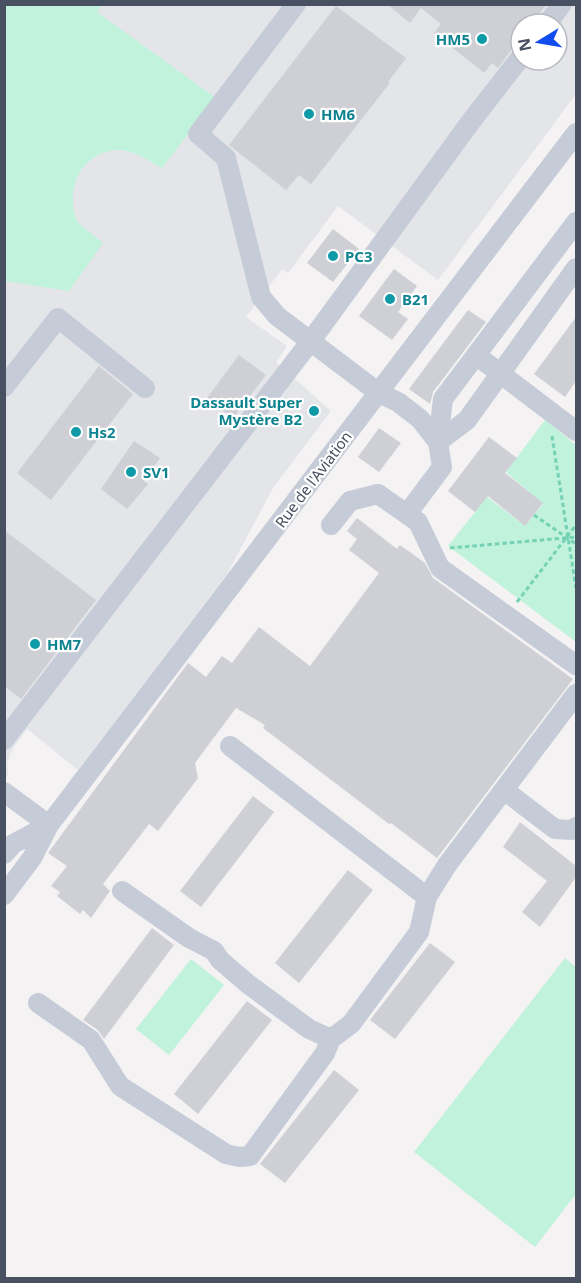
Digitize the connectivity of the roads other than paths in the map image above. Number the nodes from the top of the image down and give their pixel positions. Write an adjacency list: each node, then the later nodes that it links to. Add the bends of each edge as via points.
1 (296, 4): 6 (street, via 198,134 226,158 261,297 277,316)
2 (509, 72): 6 (street)
3 (576, 133): 11 (street, Rue de l'Aviation)
4 (576, 222): 7 (street)
5 (576, 268): 8 (street)
6 (310, 342): 11 (street); 18 (street)
7 (476, 355): 8 (street); 13 (street, via 443,399)
8 (499, 374): 12 (street); 13 (street, via 467,420)
9 (4, 387): 10 (street, via 58,318)
10 (145, 388)
11 (379, 393): 13 (street, via 420,419); 22 (street, Rue de l'Aviation)
12 (576, 431)
13 (438, 442): 14 (street, via 442,467)
14 (407, 514): 15 (street, via 378,494 350,501); 16 (street, via 418,522 440,568)
15 (331, 525)
16 (576, 665)
17 (576, 694): 20 (street)
18 (7, 732)
19 (230, 746): 27 (street)
20 (504, 790): 23 (street, via 555,829); 27 (street)
21 (4, 792): 22 (street)
22 (49, 825): 24 (street, Rue de l'Aviation, via 13,844); 26 (street, Rue de l'Aviation, via 32,858)
23 (576, 827)
24 (4, 854)
25 (122, 891): 29 (street, via 214,951 248,984 301,1023)
26 (4, 895)
27 (427, 897): 29 (street, via 419,933 351,1024)
28 (38, 1003): 29 (street, via 91,1040 120,1086 226,1154 239,1157 250,1156 325,1053)
29 (331, 1039)

